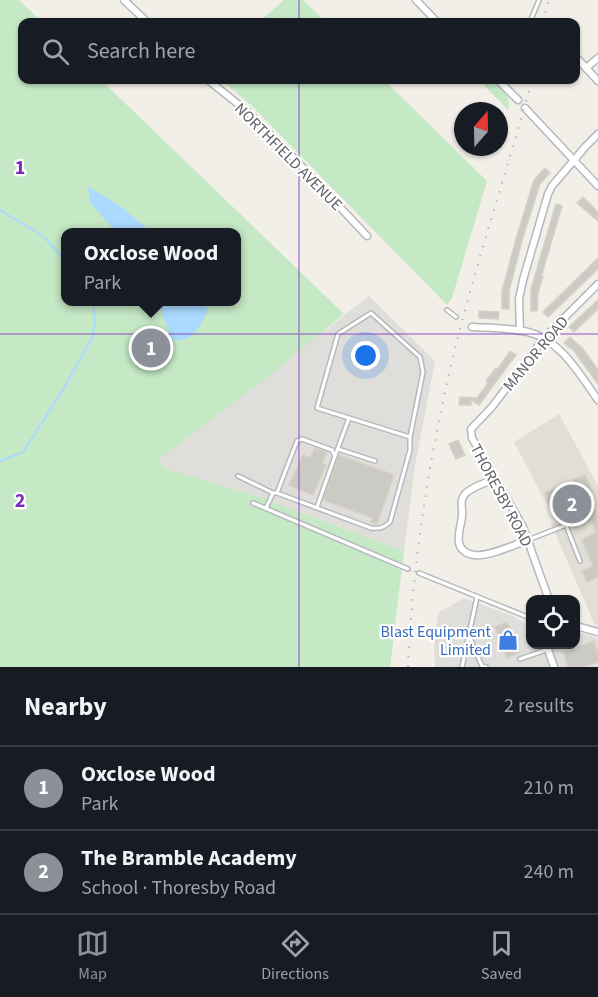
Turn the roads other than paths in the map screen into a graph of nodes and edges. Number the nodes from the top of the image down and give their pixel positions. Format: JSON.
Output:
{"nodes":[{"id":1,"x":124,"y":0,"type":"edge"},
{"id":2,"x":416,"y":0,"type":"edge"},
{"id":3,"x":539,"y":0,"type":"edge"},
{"id":4,"x":143,"y":18,"type":"edge"},
{"id":5,"x":433,"y":18,"type":"edge"},
{"id":6,"x":532,"y":18,"type":"edge"},
{"id":7,"x":598,"y":58,"type":"edge"},
{"id":8,"x":580,"y":61,"type":"edge"},
{"id":9,"x":586,"y":68,"type":"junction"},
{"id":10,"x":598,"y":81,"type":"edge"},
{"id":11,"x":213,"y":84,"type":"edge"},
{"id":12,"x":504,"y":84,"type":"edge"},
{"id":13,"x":518,"y":100,"type":"dead end"},
{"id":14,"x":525,"y":108,"type":"dead end"},
{"id":15,"x":598,"y":134,"type":"edge"},
{"id":16,"x":574,"y":160,"type":"junction"},
{"id":17,"x":598,"y":186,"type":"edge"},
{"id":18,"x":367,"y":236,"type":"dead end"},
{"id":19,"x":598,"y":284,"type":"edge"},
{"id":20,"x":447,"y":310,"type":"dead end"},
{"id":21,"x":456,"y":317,"type":"dead end"},
{"id":22,"x":465,"y":322,"type":"dead end"},
{"id":23,"x":472,"y":327,"type":"joint"},
{"id":24,"x":520,"y":331,"type":"junction"},
{"id":25,"x":544,"y":338,"type":"junction"},
{"id":26,"x":598,"y":400,"type":"edge"},
{"id":27,"x":349,"y":418,"type":"junction"},
{"id":28,"x":474,"y":424,"type":"joint"},
{"id":29,"x":410,"y":437,"type":"junction"},
{"id":30,"x":338,"y":449,"type":"junction"},
{"id":31,"x":335,"y":456,"type":"junction"},
{"id":32,"x":375,"y":461,"type":"dead end"},
{"id":33,"x":238,"y":476,"type":"dead end"},
{"id":34,"x":494,"y":479,"type":"junction"},
{"id":35,"x":275,"y":493,"type":"junction"},
{"id":36,"x":253,"y":503,"type":"dead end"},
{"id":37,"x":317,"y":507,"type":"junction"},
{"id":38,"x":266,"y":508,"type":"junction"},
{"id":39,"x":528,"y":540,"type":"junction"},
{"id":40,"x":580,"y":561,"type":"dead end"},
{"id":41,"x":408,"y":569,"type":"dead end"},
{"id":42,"x":419,"y":573,"type":"dead end"},
{"id":43,"x":547,"y":595,"type":"edge"},
{"id":44,"x":477,"y":597,"type":"junction"},
{"id":45,"x":526,"y":616,"type":"edge"},
{"id":46,"x":580,"y":627,"type":"edge"},
{"id":47,"x":598,"y":632,"type":"edge"},
{"id":48,"x":468,"y":634,"type":"junction"},
{"id":49,"x":542,"y":649,"type":"edge"},
{"id":50,"x":548,"y":649,"type":"edge"},
{"id":51,"x":520,"y":659,"type":"dead end"},
{"id":52,"x":462,"y":667,"type":"edge"},
{"id":53,"x":482,"y":667,"type":"edge"},
{"id":54,"x":554,"y":667,"type":"edge"}],
"edges":[{"from":1,"to":4,"type":"street"},
{"from":2,"to":5,"type":"street"},
{"from":3,"to":6,"type":"lane"},
{"from":7,"to":9,"type":"street"},
{"from":8,"to":9,"type":"street"},
{"from":9,"to":10,"type":"street"},
{"from":11,"to":18,"type":"street","name":"NORTHFIELD AVENUE"},
{"from":12,"to":13,"type":"street"},
{"from":14,"to":16,"type":"street"},
{"from":15,"to":16,"type":"street"},
{"from":16,"to":17,"type":"street"},
{"from":16,"to":24,"type":"street"},
{"from":19,"to":25,"type":"street","name":"MANOR ROAD"},
{"from":20,"to":21,"type":"lane"},
{"from":22,"to":23,"type":"lane"},
{"from":23,"to":24,"type":"street"},
{"from":24,"to":25,"type":"street"},
{"from":25,"to":26,"type":"street"},
{"from":25,"to":28,"type":"street","name":"MANOR ROAD"},
{"from":27,"to":29,"type":"lane"},
{"from":27,"to":29,"type":"lane"},
{"from":27,"to":30,"type":"lane"},
{"from":28,"to":34,"type":"street","name":"THORESBY ROAD"},
{"from":29,"to":37,"type":"lane"},
{"from":30,"to":31,"type":"lane"},
{"from":30,"to":32,"type":"lane"},
{"from":31,"to":35,"type":"lane"},
{"from":31,"to":37,"type":"lane"},
{"from":33,"to":35,"type":"lane"},
{"from":34,"to":39,"type":"street","name":"THORESBY ROAD"},
{"from":34,"to":39,"type":"street"},
{"from":35,"to":37,"type":"lane"},
{"from":35,"to":38,"type":"lane"},
{"from":36,"to":38,"type":"lane"},
{"from":38,"to":41,"type":"lane"},
{"from":39,"to":40,"type":"lane"},
{"from":39,"to":43,"type":"street","name":"THORESBY ROAD"},
{"from":42,"to":44,"type":"lane"},
{"from":44,"to":45,"type":"lane"},
{"from":44,"to":48,"type":"lane"},
{"from":46,"to":47,"type":"street"},
{"from":48,"to":52,"type":"lane"},
{"from":48,"to":53,"type":"lane"},
{"from":49,"to":51,"type":"lane"},
{"from":50,"to":54,"type":"street"}]}
